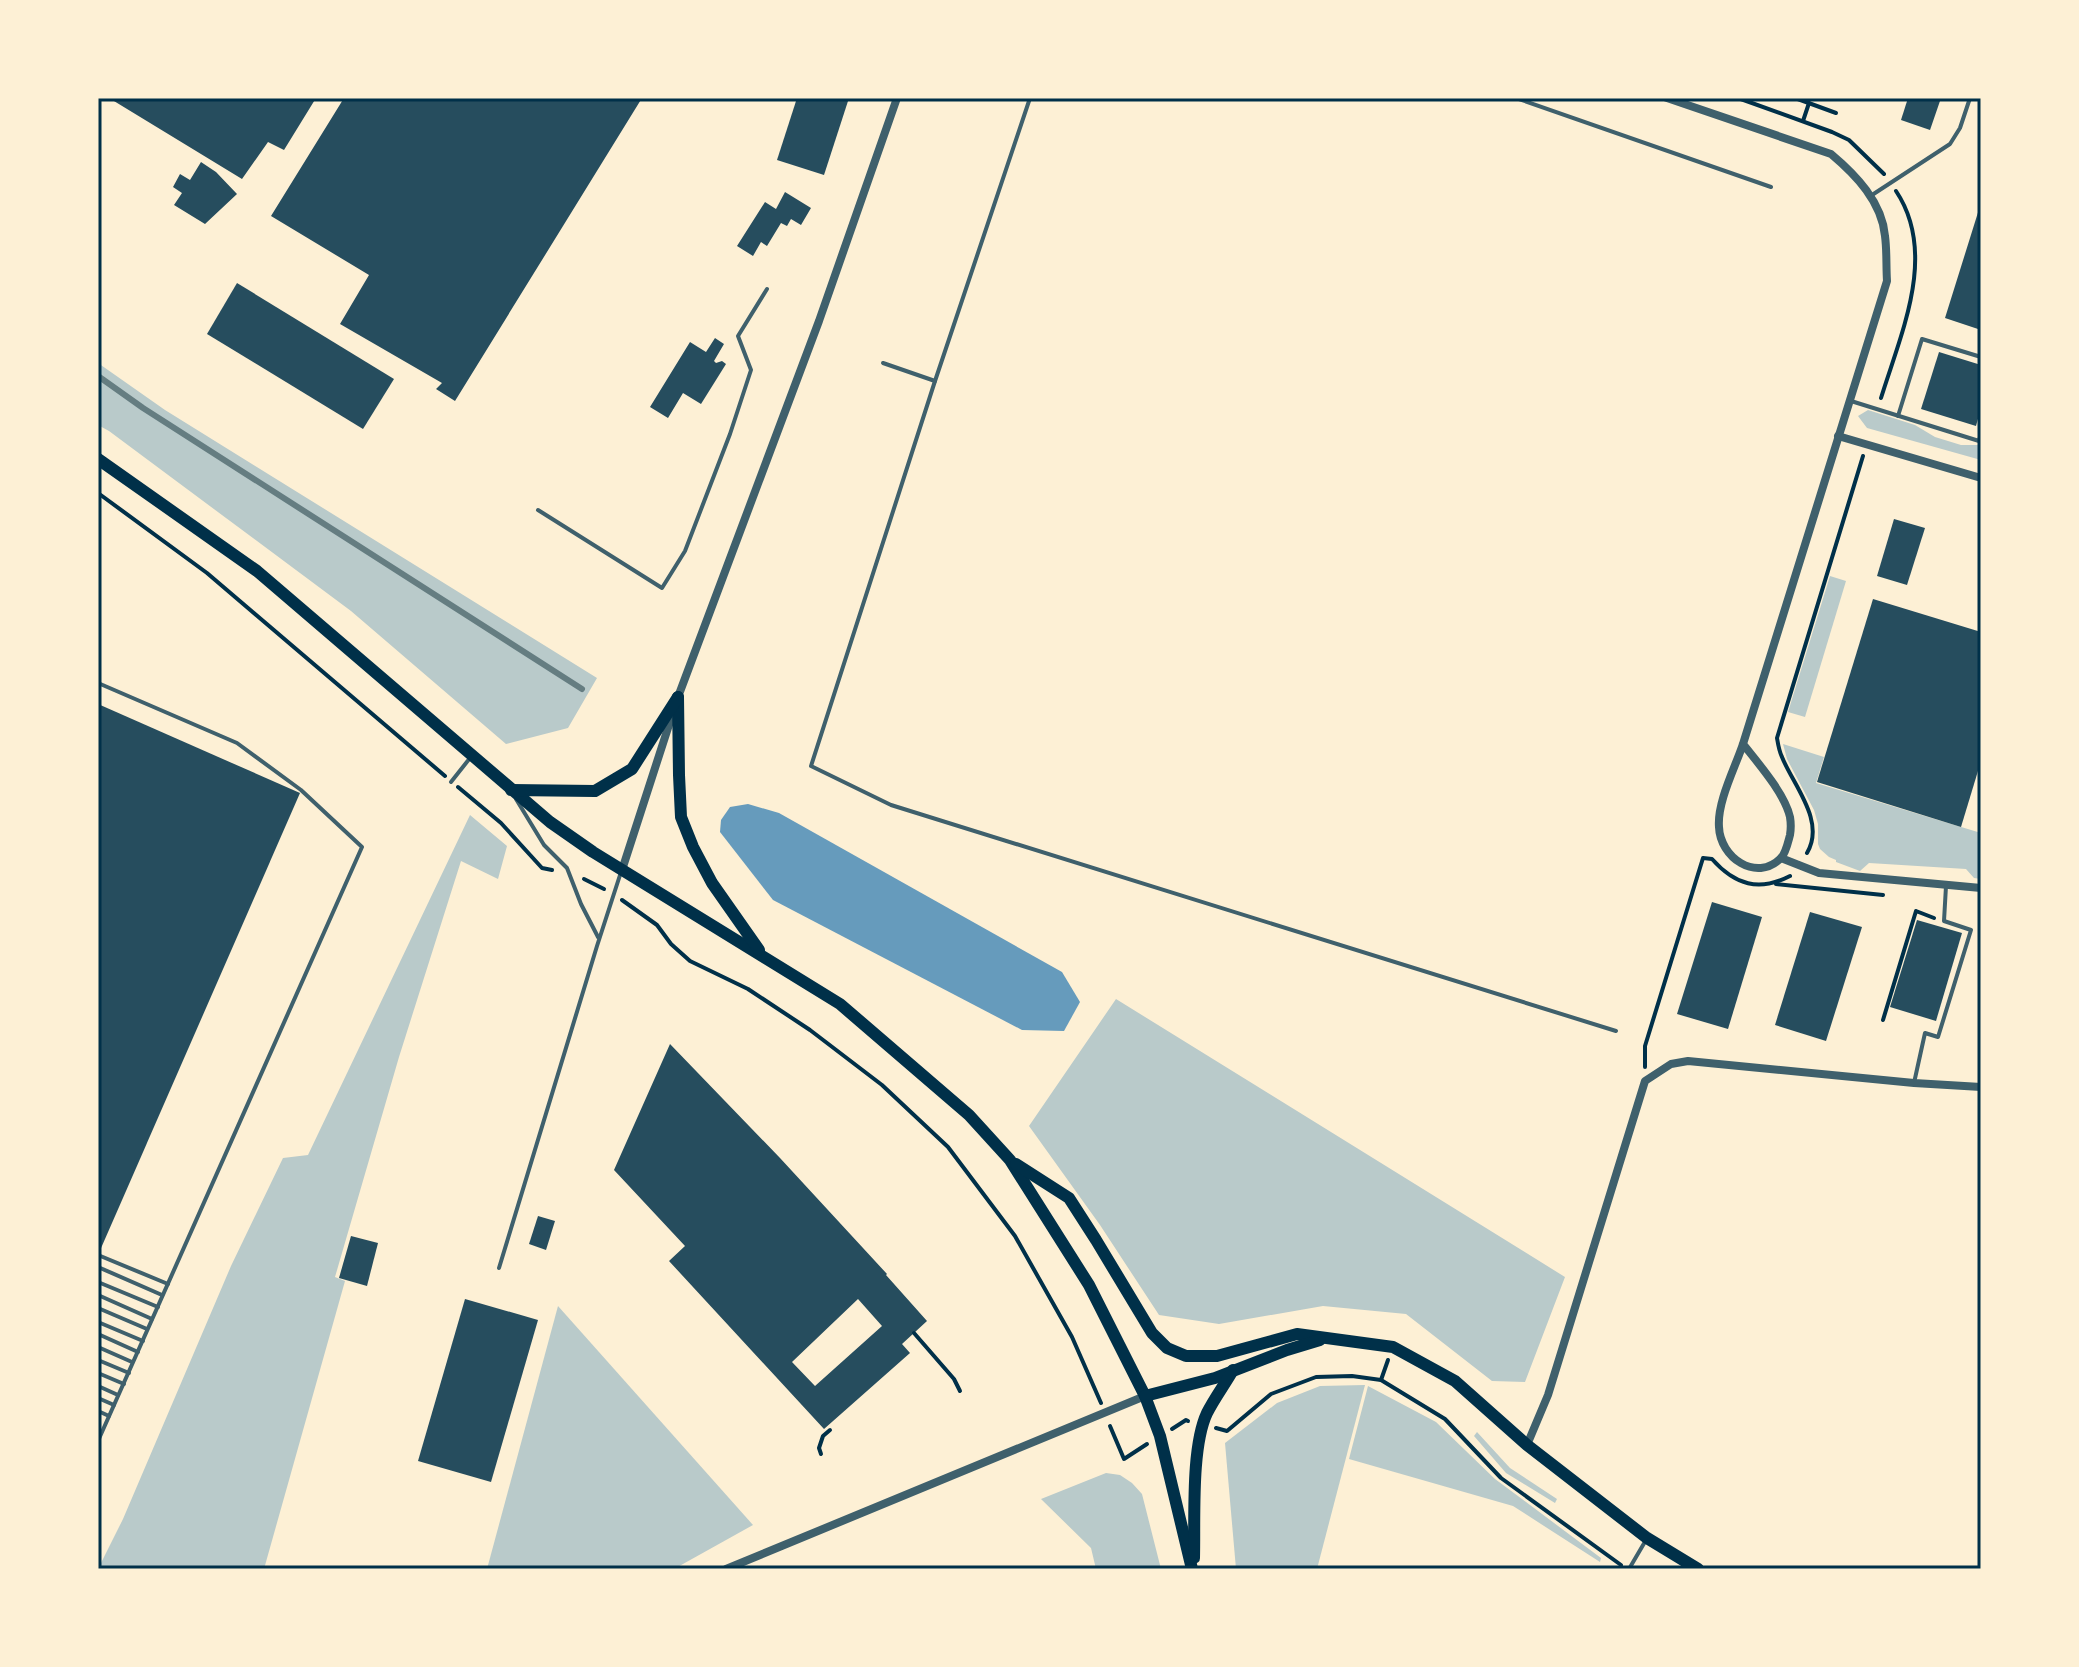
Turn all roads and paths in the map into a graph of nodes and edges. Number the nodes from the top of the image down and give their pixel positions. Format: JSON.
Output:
{"nodes":[{"id":1,"x":897,"y":98,"type":"edge"},
{"id":2,"x":1030,"y":98,"type":"edge"},
{"id":3,"x":1516,"y":98,"type":"edge"},
{"id":4,"x":1667,"y":98,"type":"edge"},
{"id":5,"x":1738,"y":98,"type":"edge"},
{"id":6,"x":1795,"y":98,"type":"edge"},
{"id":7,"x":1970,"y":98,"type":"edge"},
{"id":8,"x":1809,"y":103,"type":"junction"},
{"id":9,"x":1836,"y":113,"type":"dead end"},
{"id":10,"x":1803,"y":121,"type":"junction"},
{"id":11,"x":1890,"y":183,"type":"junction"},
{"id":12,"x":1771,"y":187,"type":"dead end"},
{"id":13,"x":1872,"y":195,"type":"junction"},
{"id":14,"x":767,"y":289,"type":"dead end"},
{"id":15,"x":1981,"y":357,"type":"edge"},
{"id":16,"x":883,"y":363,"type":"dead end"},
{"id":17,"x":935,"y":381,"type":"junction"},
{"id":18,"x":1849,"y":401,"type":"junction"},
{"id":19,"x":1877,"y":409,"type":"junction"},
{"id":20,"x":1898,"y":416,"type":"junction"},
{"id":21,"x":1981,"y":433,"type":"edge"},
{"id":22,"x":1838,"y":436,"type":"junction"},
{"id":23,"x":1866,"y":445,"type":"junction"},
{"id":24,"x":98,"y":459,"type":"edge"},
{"id":25,"x":1981,"y":478,"type":"edge"},
{"id":26,"x":98,"y":493,"type":"edge"},
{"id":27,"x":538,"y":510,"type":"dead end"},
{"id":28,"x":98,"y":683,"type":"edge"},
{"id":29,"x":678,"y":697,"type":"junction"},
{"id":30,"x":1743,"y":744,"type":"junction"},
{"id":31,"x":471,"y":756,"type":"junction"},
{"id":32,"x":451,"y":782,"type":"junction"},
{"id":33,"x":511,"y":790,"type":"junction"},
{"id":34,"x":1781,"y":858,"type":"junction"},
{"id":35,"x":1800,"y":865,"type":"junction"},
{"id":36,"x":622,"y":870,"type":"junction"},
{"id":37,"x":570,"y":875,"type":"junction"},
{"id":38,"x":1946,"y":886,"type":"junction"},
{"id":39,"x":1981,"y":888,"type":"edge"},
{"id":40,"x":614,"y":895,"type":"junction"},
{"id":41,"x":1944,"y":921,"type":"junction"},
{"id":42,"x":599,"y":939,"type":"junction"},
{"id":43,"x":764,"y":956,"type":"junction"},
{"id":44,"x":1883,"y":1020,"type":"dead end"},
{"id":45,"x":1616,"y":1031,"type":"dead end"},
{"id":46,"x":1645,"y":1081,"type":"junction"},
{"id":47,"x":1914,"y":1083,"type":"junction"},
{"id":48,"x":1981,"y":1087,"type":"edge"},
{"id":49,"x":1010,"y":1160,"type":"junction"},
{"id":50,"x":98,"y":1255,"type":"edge"},
{"id":51,"x":98,"y":1267,"type":"edge"},
{"id":52,"x":499,"y":1268,"type":"dead end"},
{"id":53,"x":98,"y":1282,"type":"edge"},
{"id":54,"x":168,"y":1284,"type":"junction"},
{"id":55,"x":98,"y":1295,"type":"edge"},
{"id":56,"x":163,"y":1295,"type":"junction"},
{"id":57,"x":158,"y":1307,"type":"junction"},
{"id":58,"x":98,"y":1308,"type":"edge"},
{"id":59,"x":152,"y":1319,"type":"junction"},
{"id":60,"x":98,"y":1322,"type":"edge"},
{"id":61,"x":148,"y":1330,"type":"junction"},
{"id":62,"x":914,"y":1333,"type":"dead end"},
{"id":63,"x":98,"y":1334,"type":"edge"},
{"id":64,"x":1325,"y":1338,"type":"junction"},
{"id":65,"x":143,"y":1341,"type":"junction"},
{"id":66,"x":98,"y":1347,"type":"edge"},
{"id":67,"x":138,"y":1352,"type":"junction"},
{"id":68,"x":98,"y":1360,"type":"edge"},
{"id":69,"x":133,"y":1362,"type":"junction"},
{"id":70,"x":1233,"y":1370,"type":"junction"},
{"id":71,"x":98,"y":1373,"type":"edge"},
{"id":72,"x":129,"y":1373,"type":"junction"},
{"id":73,"x":124,"y":1384,"type":"junction"},
{"id":74,"x":98,"y":1386,"type":"edge"},
{"id":75,"x":960,"y":1391,"type":"dead end"},
{"id":76,"x":119,"y":1395,"type":"junction"},
{"id":77,"x":1145,"y":1396,"type":"junction"},
{"id":78,"x":98,"y":1398,"type":"edge"},
{"id":79,"x":114,"y":1405,"type":"junction"},
{"id":80,"x":98,"y":1411,"type":"edge"},
{"id":81,"x":1105,"y":1412,"type":"junction"},
{"id":82,"x":109,"y":1416,"type":"junction"},
{"id":83,"x":98,"y":1424,"type":"edge"},
{"id":84,"x":1203,"y":1425,"type":"junction"},
{"id":85,"x":105,"y":1426,"type":"junction"},
{"id":86,"x":830,"y":1430,"type":"dead end"},
{"id":87,"x":1160,"y":1436,"type":"junction"},
{"id":88,"x":98,"y":1439,"type":"edge"},
{"id":89,"x":1527,"y":1445,"type":"junction"},
{"id":90,"x":821,"y":1454,"type":"dead end"},
{"id":91,"x":1647,"y":1538,"type":"junction"},
{"id":92,"x":726,"y":1569,"type":"edge"},
{"id":93,"x":1193,"y":1569,"type":"edge"},
{"id":94,"x":1628,"y":1569,"type":"edge"},
{"id":95,"x":1698,"y":1569,"type":"edge"}],
"edges":[{"from":1,"to":29,"type":"street"},
{"from":2,"to":17,"type":"lane"},
{"from":3,"to":12,"type":"lane"},
{"from":4,"to":13,"type":"street"},
{"from":5,"to":10,"type":"path"},
{"from":6,"to":8,"type":"path"},
{"from":7,"to":11,"type":"lane"},
{"from":8,"to":9,"type":"path"},
{"from":8,"to":10,"type":"path"},
{"from":10,"to":11,"type":"path"},
{"from":11,"to":13,"type":"lane"},
{"from":11,"to":19,"type":"path"},
{"from":13,"to":18,"type":"street"},
{"from":14,"to":27,"type":"lane"},
{"from":15,"to":20,"type":"lane"},
{"from":16,"to":17,"type":"lane"},
{"from":17,"to":45,"type":"lane"},
{"from":18,"to":19,"type":"lane"},
{"from":18,"to":22,"type":"street"},
{"from":19,"to":20,"type":"lane"},
{"from":20,"to":21,"type":"lane"},
{"from":22,"to":23,"type":"street"},
{"from":22,"to":30,"type":"street"},
{"from":23,"to":25,"type":"street"},
{"from":23,"to":35,"type":"path"},
{"from":24,"to":31,"type":"main road"},
{"from":26,"to":32,"type":"path"},
{"from":28,"to":54,"type":"lane"},
{"from":29,"to":33,"type":"main road"},
{"from":29,"to":36,"type":"street"},
{"from":29,"to":43,"type":"main road"},
{"from":30,"to":34,"type":"street"},
{"from":30,"to":34,"type":"street"},
{"from":31,"to":32,"type":"lane"},
{"from":31,"to":33,"type":"main road"},
{"from":32,"to":37,"type":"path"},
{"from":33,"to":36,"type":"main road"},
{"from":33,"to":37,"type":"lane"},
{"from":34,"to":35,"type":"street"},
{"from":35,"to":38,"type":"street"},
{"from":35,"to":46,"type":"path"},
{"from":36,"to":40,"type":"lane"},
{"from":36,"to":43,"type":"main road"},
{"from":37,"to":40,"type":"path"},
{"from":37,"to":42,"type":"lane"},
{"from":38,"to":39,"type":"street"},
{"from":38,"to":41,"type":"lane"},
{"from":40,"to":42,"type":"lane"},
{"from":40,"to":81,"type":"path"},
{"from":41,"to":44,"type":"path"},
{"from":41,"to":47,"type":"lane"},
{"from":42,"to":52,"type":"lane"},
{"from":43,"to":49,"type":"main road"},
{"from":46,"to":47,"type":"street"},
{"from":46,"to":89,"type":"street"},
{"from":47,"to":48,"type":"street"},
{"from":49,"to":64,"type":"main road"},
{"from":49,"to":77,"type":"main road"},
{"from":50,"to":54,"type":"lane"},
{"from":51,"to":56,"type":"lane"},
{"from":53,"to":57,"type":"lane"},
{"from":54,"to":56,"type":"lane"},
{"from":55,"to":59,"type":"lane"},
{"from":56,"to":57,"type":"lane"},
{"from":57,"to":59,"type":"lane"},
{"from":58,"to":61,"type":"lane"},
{"from":59,"to":61,"type":"lane"},
{"from":60,"to":65,"type":"lane"},
{"from":61,"to":65,"type":"lane"},
{"from":62,"to":75,"type":"path"},
{"from":63,"to":67,"type":"lane"},
{"from":64,"to":70,"type":"main road"},
{"from":64,"to":89,"type":"main road"},
{"from":65,"to":67,"type":"lane"},
{"from":66,"to":69,"type":"lane"},
{"from":67,"to":69,"type":"lane"},
{"from":68,"to":72,"type":"lane"},
{"from":69,"to":72,"type":"lane"},
{"from":70,"to":77,"type":"main road"},
{"from":70,"to":84,"type":"main road"},
{"from":71,"to":73,"type":"lane"},
{"from":72,"to":73,"type":"lane"},
{"from":73,"to":76,"type":"lane"},
{"from":74,"to":76,"type":"lane"},
{"from":76,"to":79,"type":"lane"},
{"from":77,"to":81,"type":"street"},
{"from":77,"to":87,"type":"main road"},
{"from":78,"to":79,"type":"lane"},
{"from":79,"to":82,"type":"lane"},
{"from":80,"to":82,"type":"lane"},
{"from":81,"to":87,"type":"path"},
{"from":81,"to":92,"type":"street"},
{"from":82,"to":85,"type":"lane"},
{"from":83,"to":85,"type":"lane"},
{"from":84,"to":87,"type":"path"},
{"from":84,"to":93,"type":"main road"},
{"from":84,"to":94,"type":"path"},
{"from":85,"to":88,"type":"lane"},
{"from":86,"to":90,"type":"path"},
{"from":87,"to":93,"type":"main road"},
{"from":89,"to":91,"type":"main road"},
{"from":91,"to":94,"type":"lane"},
{"from":91,"to":95,"type":"main road"}]}
